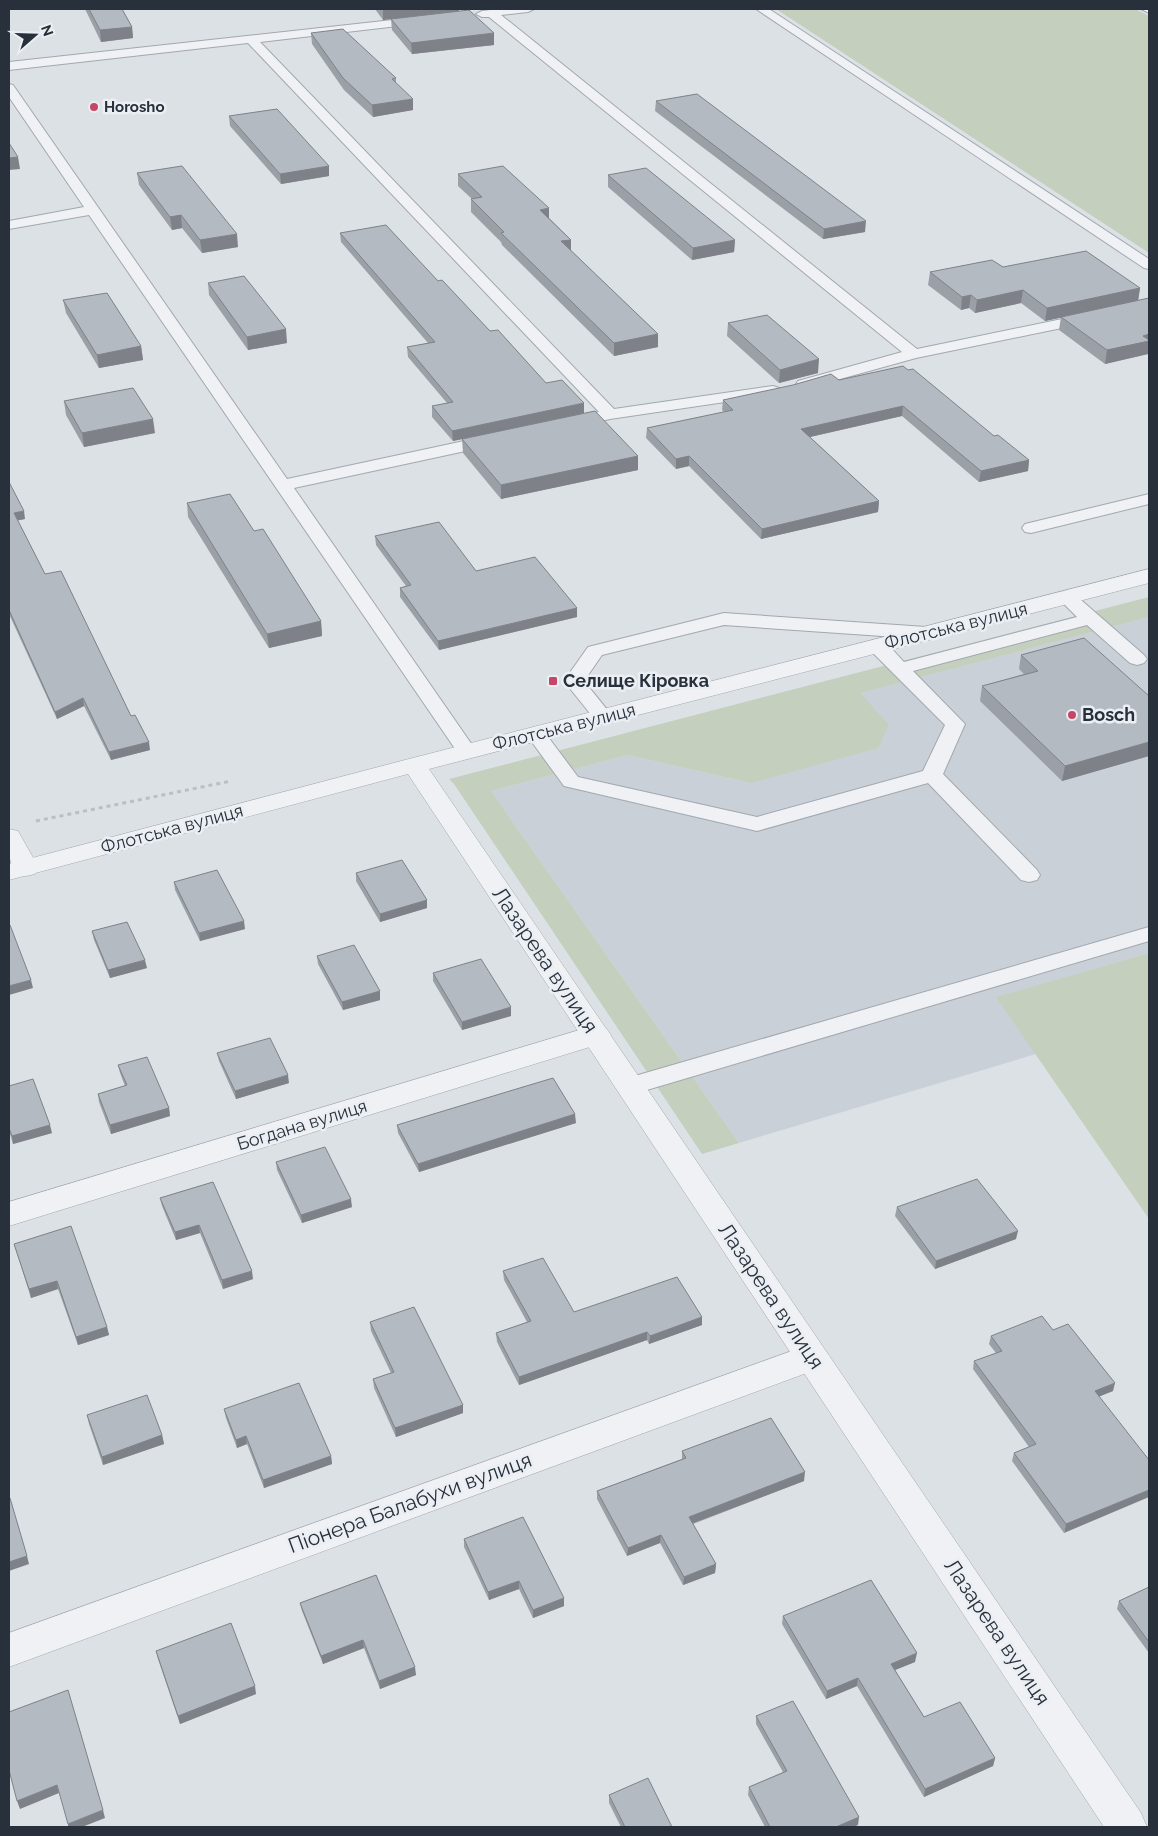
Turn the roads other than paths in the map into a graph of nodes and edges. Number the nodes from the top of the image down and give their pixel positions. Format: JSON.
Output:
{"nodes":[{"id":1,"x":528,"y":9,"type":"edge"},
{"id":2,"x":762,"y":9,"type":"edge"},
{"id":3,"x":491,"y":13,"type":"junction"},
{"id":4,"x":472,"y":15,"type":"edge"},
{"id":5,"x":433,"y":19,"type":"edge"},
{"id":6,"x":250,"y":39,"type":"junction"},
{"id":7,"x":9,"y":66,"type":"edge"},
{"id":8,"x":9,"y":88,"type":"edge"},
{"id":9,"x":93,"y":210,"type":"junction"},
{"id":10,"x":9,"y":225,"type":"edge"},
{"id":11,"x":1149,"y":266,"type":"edge"},
{"id":12,"x":1149,"y":306,"type":"edge"},
{"id":13,"x":914,"y":354,"type":"junction"},
{"id":14,"x":610,"y":414,"type":"junction"},
{"id":15,"x":552,"y":427,"type":"edge"},
{"id":16,"x":504,"y":437,"type":"edge"},
{"id":17,"x":283,"y":485,"type":"junction"},
{"id":18,"x":1149,"y":499,"type":"edge"},
{"id":19,"x":1031,"y":528,"type":"dead end"},
{"id":20,"x":1149,"y":576,"type":"edge"},
{"id":21,"x":1066,"y":597,"type":"junction"},
{"id":22,"x":1090,"y":618,"type":"junction"},
{"id":23,"x":926,"y":633,"type":"junction"},
{"id":24,"x":877,"y":646,"type":"junction"},
{"id":25,"x":1136,"y":659,"type":"dead end"},
{"id":26,"x":900,"y":668,"type":"junction"},
{"id":27,"x":603,"y":716,"type":"junction"},
{"id":28,"x":536,"y":734,"type":"junction"},
{"id":29,"x":467,"y":752,"type":"junction"},
{"id":30,"x":414,"y":765,"type":"junction"},
{"id":31,"x":932,"y":775,"type":"junction"},
{"id":32,"x":18,"y":830,"type":"edge"},
{"id":33,"x":17,"y":870,"type":"edge"},
{"id":34,"x":1029,"y":875,"type":"dead end"},
{"id":35,"x":1149,"y":934,"type":"edge"},
{"id":36,"x":596,"y":1035,"type":"junction"},
{"id":37,"x":630,"y":1086,"type":"junction"},
{"id":38,"x":9,"y":1214,"type":"edge"},
{"id":39,"x":812,"y":1356,"type":"junction"},
{"id":40,"x":9,"y":1650,"type":"edge"},
{"id":41,"x":1123,"y":1826,"type":"edge"}],
"edges":[{"from":1,"to":3,"type":"lane"},
{"from":2,"to":11,"type":"lane"},
{"from":3,"to":4,"type":"lane"},
{"from":3,"to":13,"type":"lane"},
{"from":5,"to":6,"type":"lane"},
{"from":6,"to":7,"type":"lane"},
{"from":6,"to":14,"type":"lane"},
{"from":8,"to":9,"type":"lane"},
{"from":9,"to":10,"type":"lane"},
{"from":9,"to":17,"type":"lane"},
{"from":12,"to":13,"type":"lane"},
{"from":13,"to":14,"type":"lane"},
{"from":14,"to":15,"type":"lane"},
{"from":16,"to":17,"type":"lane"},
{"from":17,"to":29,"type":"lane"},
{"from":18,"to":19,"type":"lane"},
{"from":20,"to":21,"type":"street","name":"Флотська вулиця"},
{"from":21,"to":22,"type":"lane"},
{"from":21,"to":23,"type":"street","name":"Флотська вулиця"},
{"from":22,"to":25,"type":"lane"},
{"from":22,"to":26,"type":"lane"},
{"from":23,"to":24,"type":"street","name":"Флотська вулиця"},
{"from":23,"to":27,"type":"lane"},
{"from":24,"to":26,"type":"lane"},
{"from":24,"to":27,"type":"street","name":"Флотська вулиця"},
{"from":26,"to":31,"type":"lane"},
{"from":27,"to":28,"type":"street","name":"Флотська вулиця"},
{"from":28,"to":29,"type":"street","name":"Флотська вулиця"},
{"from":28,"to":31,"type":"lane"},
{"from":29,"to":30,"type":"street","name":"Флотська вулиця"},
{"from":30,"to":33,"type":"street","name":"Флотська вулиця"},
{"from":30,"to":36,"type":"street","name":"Лазарева вулиця"},
{"from":31,"to":34,"type":"lane"},
{"from":32,"to":33,"type":"street"},
{"from":35,"to":37,"type":"lane"},
{"from":36,"to":37,"type":"street","name":"Лазарева вулиця"},
{"from":36,"to":38,"type":"street","name":"Богдана вулиця"},
{"from":37,"to":39,"type":"street","name":"Лазарева вулиця"},
{"from":39,"to":40,"type":"street","name":"Піонера Балабухи вулиця"},
{"from":39,"to":41,"type":"street","name":"Лазарева вулиця"}]}
